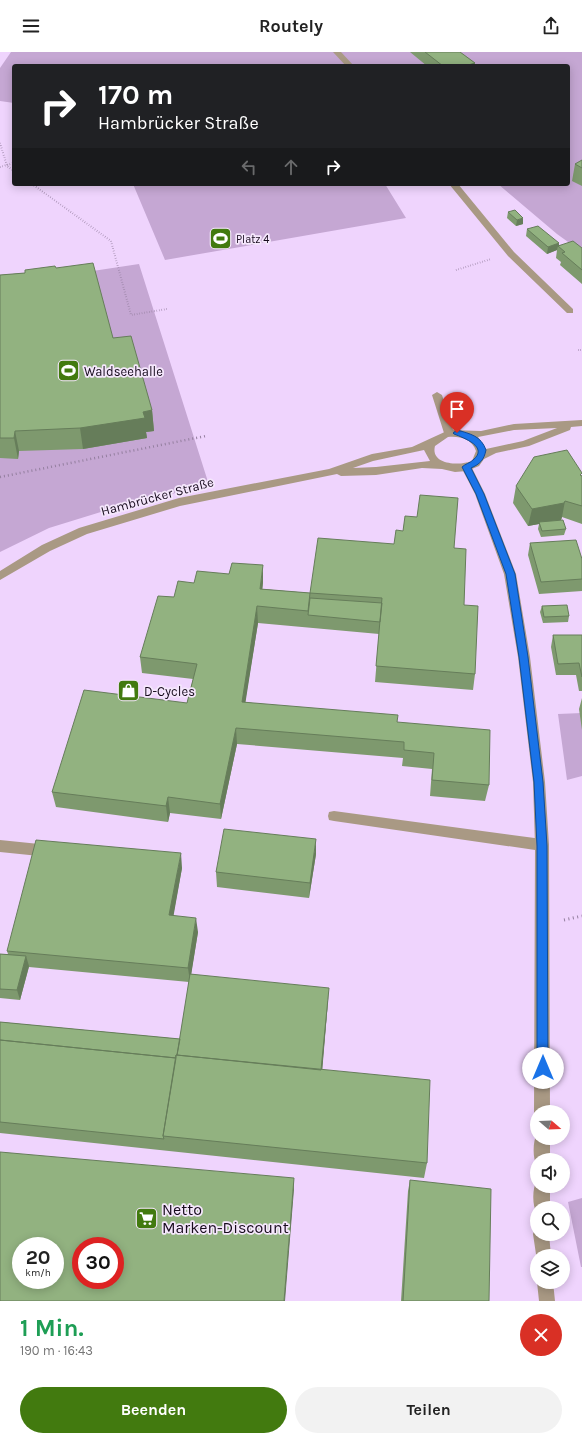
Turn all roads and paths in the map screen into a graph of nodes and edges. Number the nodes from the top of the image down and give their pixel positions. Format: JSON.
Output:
{"nodes":[{"id":1,"x":337,"y":52,"type":"edge"},
{"id":2,"x":348,"y":64,"type":"edge"},
{"id":3,"x":0,"y":143,"type":"edge"},
{"id":4,"x":12,"y":164,"type":"edge"},
{"id":5,"x":7,"y":166,"type":"junction"},
{"id":6,"x":0,"y":167,"type":"edge"},
{"id":7,"x":12,"y":170,"type":"edge"},
{"id":8,"x":35,"y":186,"type":"edge"},
{"id":9,"x":455,"y":186,"type":"edge"},
{"id":10,"x":511,"y":254,"type":"junction"},
{"id":11,"x":456,"y":270,"type":"dead end"},
{"id":12,"x":167,"y":309,"type":"dead end"},
{"id":13,"x":570,"y":311,"type":"dead end"},
{"id":14,"x":578,"y":350,"type":"dead end"},
{"id":15,"x":582,"y":350,"type":"edge"},
{"id":16,"x":437,"y":395,"type":"dead end"},
{"id":17,"x":579,"y":423,"type":"edge"},
{"id":18,"x":449,"y":433,"type":"junction"},
{"id":19,"x":465,"y":434,"type":"junction"},
{"id":20,"x":206,"y":436,"type":"dead end"},
{"id":21,"x":431,"y":443,"type":"junction"},
{"id":22,"x":480,"y":457,"type":"junction"},
{"id":23,"x":443,"y":465,"type":"junction"},
{"id":24,"x":466,"y":467,"type":"junction"},
{"id":25,"x":330,"y":472,"type":"junction"},
{"id":26,"x":0,"y":477,"type":"edge"},
{"id":27,"x":0,"y":576,"type":"edge"},
{"id":28,"x":334,"y":816,"type":"dead end"},
{"id":29,"x":0,"y":846,"type":"edge"},
{"id":30,"x":542,"y":846,"type":"junction"},
{"id":31,"x":64,"y":852,"type":"edge"},
{"id":32,"x":542,"y":1105,"type":"edge"},
{"id":33,"x":546,"y":1289,"type":"edge"},
{"id":34,"x":547,"y":1301,"type":"edge"}],
"edges":[{"from":1,"to":2,"type":"street"},
{"from":3,"to":5,"type":"path"},
{"from":4,"to":5,"type":"path"},
{"from":5,"to":6,"type":"path"},
{"from":5,"to":7,"type":"path"},
{"from":8,"to":12,"type":"path"},
{"from":9,"to":10,"type":"street"},
{"from":10,"to":11,"type":"path"},
{"from":10,"to":13,"type":"street"},
{"from":14,"to":15,"type":"path"},
{"from":16,"to":18,"type":"street"},
{"from":17,"to":19,"type":"street"},
{"from":17,"to":22,"type":"street"},
{"from":18,"to":19,"type":"street"},
{"from":18,"to":21,"type":"street","name":"Hambrücker Straße"},
{"from":19,"to":22,"type":"street"},
{"from":20,"to":26,"type":"path"},
{"from":21,"to":23,"type":"street"},
{"from":21,"to":25,"type":"street","name":"Hambrücker Straße"},
{"from":22,"to":24,"type":"street"},
{"from":23,"to":24,"type":"street","name":"Hambrücker Straße"},
{"from":23,"to":25,"type":"street","name":"Hambrücker Straße"},
{"from":24,"to":30,"type":"street"},
{"from":25,"to":27,"type":"street","name":"Hambrücker Straße"},
{"from":28,"to":30,"type":"street"},
{"from":29,"to":31,"type":"street"},
{"from":30,"to":32,"type":"street"},
{"from":33,"to":34,"type":"street"}]}
